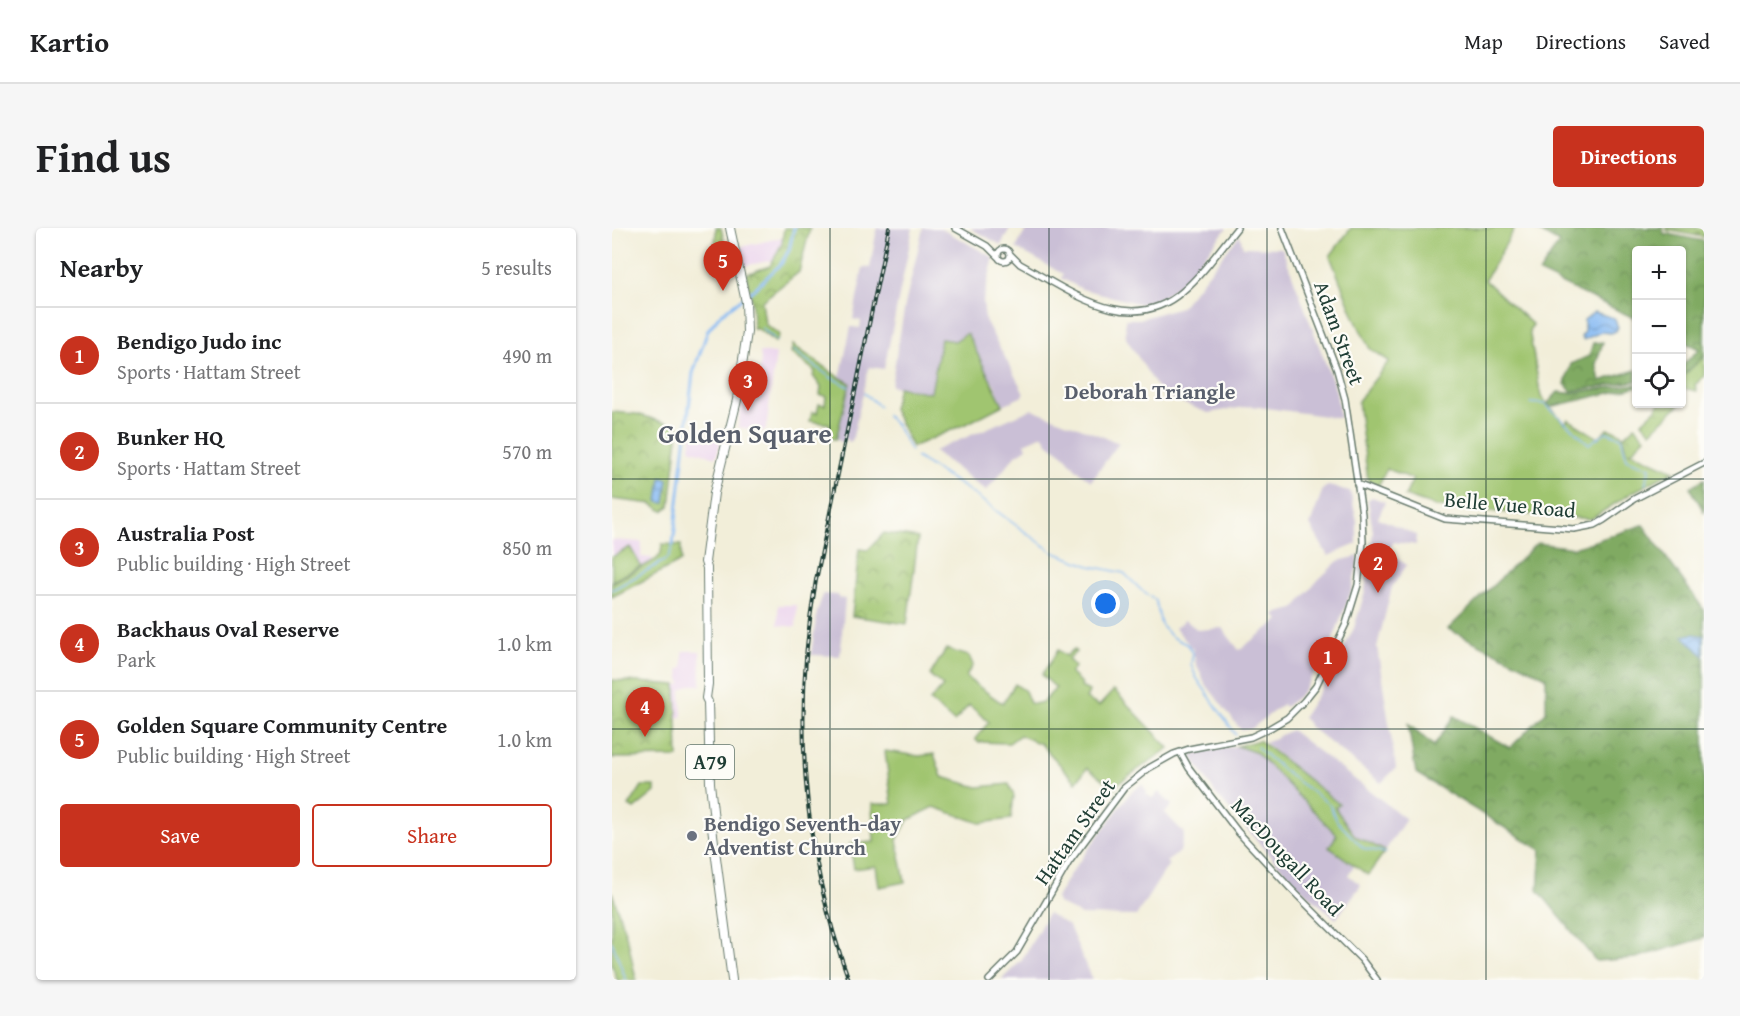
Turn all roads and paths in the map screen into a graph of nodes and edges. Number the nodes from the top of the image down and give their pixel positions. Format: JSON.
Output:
{"nodes":[{"id":1,"x":728,"y":228,"type":"edge"},
{"id":2,"x":955,"y":228,"type":"edge"},
{"id":3,"x":1237,"y":228,"type":"edge"},
{"id":4,"x":1282,"y":228,"type":"edge"},
{"id":5,"x":987,"y":246,"type":"junction"},
{"id":6,"x":1002,"y":250,"type":"junction"},
{"id":7,"x":1010,"y":254,"type":"junction"},
{"id":8,"x":998,"y":257,"type":"junction"},
{"id":9,"x":1006,"y":261,"type":"junction"},
{"id":10,"x":1020,"y":264,"type":"junction"},
{"id":11,"x":1704,"y":463,"type":"edge"},
{"id":12,"x":1358,"y":486,"type":"junction"},
{"id":13,"x":1180,"y":752,"type":"junction"},
{"id":14,"x":732,"y":980,"type":"edge"},
{"id":15,"x":989,"y":980,"type":"edge"},
{"id":16,"x":1377,"y":980,"type":"edge"}],
"edges":[{"from":1,"to":14,"type":"highway","number":"A79"},
{"from":2,"to":5,"type":"street"},
{"from":3,"to":10,"type":"street"},
{"from":4,"to":12,"type":"street","name":"Adam Street"},
{"from":5,"to":6,"type":"street"},
{"from":5,"to":8,"type":"street"},
{"from":6,"to":7,"type":"street"},
{"from":6,"to":8,"type":"street"},
{"from":7,"to":9,"type":"street"},
{"from":7,"to":10,"type":"street"},
{"from":8,"to":9,"type":"street"},
{"from":9,"to":10,"type":"street"},
{"from":11,"to":12,"type":"street","name":"Belle Vue Road"},
{"from":12,"to":13,"type":"street","name":"Hattam Street"},
{"from":13,"to":15,"type":"street","name":"Hattam Street"},
{"from":13,"to":16,"type":"street","name":"MacDougall Road"}]}
